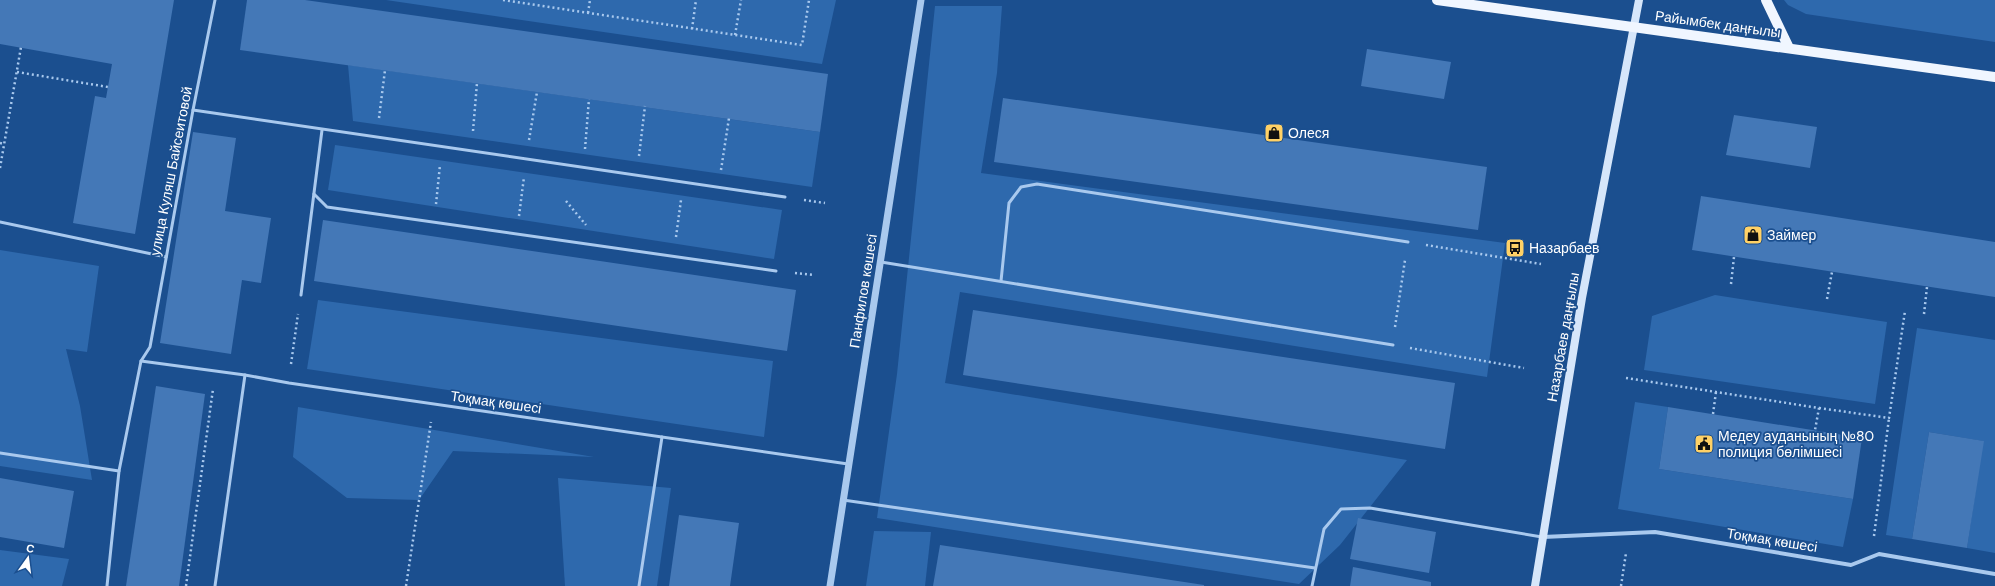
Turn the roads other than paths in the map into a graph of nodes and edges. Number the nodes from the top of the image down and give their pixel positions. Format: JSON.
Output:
{"nodes":[{"id":1,"x":215,"y":0,"type":"edge"},
{"id":2,"x":921,"y":0,"type":"edge"},
{"id":3,"x":1437,"y":0,"type":"edge"},
{"id":4,"x":1639,"y":0,"type":"edge"},
{"id":5,"x":1766,"y":0,"type":"edge"},
{"id":6,"x":1634,"y":26,"type":"junction"},
{"id":7,"x":1788,"y":48,"type":"junction"},
{"id":8,"x":1995,"y":77,"type":"edge"},
{"id":9,"x":193,"y":110,"type":"junction"},
{"id":10,"x":322,"y":130,"type":"junction"},
{"id":11,"x":314,"y":194,"type":"junction"},
{"id":12,"x":785,"y":197,"type":"road end"},
{"id":13,"x":0,"y":222,"type":"edge"},
{"id":14,"x":1408,"y":242,"type":"road end"},
{"id":15,"x":166,"y":257,"type":"junction"},
{"id":16,"x":881,"y":262,"type":"junction"},
{"id":17,"x":776,"y":271,"type":"dead end"},
{"id":18,"x":1001,"y":281,"type":"junction"},
{"id":19,"x":301,"y":295,"type":"road end"},
{"id":20,"x":1393,"y":345,"type":"road end"},
{"id":21,"x":141,"y":361,"type":"junction"},
{"id":22,"x":245,"y":375,"type":"junction"},
{"id":23,"x":662,"y":437,"type":"junction"},
{"id":24,"x":0,"y":453,"type":"edge"},
{"id":25,"x":849,"y":464,"type":"junction"},
{"id":26,"x":119,"y":471,"type":"junction"},
{"id":27,"x":843,"y":500,"type":"junction"},
{"id":28,"x":1543,"y":537,"type":"junction"},
{"id":29,"x":1315,"y":568,"type":"junction"},
{"id":30,"x":1995,"y":574,"type":"edge"},
{"id":31,"x":107,"y":586,"type":"edge"},
{"id":32,"x":215,"y":586,"type":"edge"},
{"id":33,"x":640,"y":586,"type":"edge"},
{"id":34,"x":830,"y":586,"type":"edge"},
{"id":35,"x":1312,"y":586,"type":"edge"},
{"id":36,"x":1535,"y":586,"type":"edge"}],
"edges":[{"from":1,"to":9,"type":"lane","name":"улица Куляш Байсеитовой"},
{"from":2,"to":16,"type":"street","name":"Панфилов көшесі"},
{"from":3,"to":6,"type":"main road","name":"Райымбек даңғылы"},
{"from":4,"to":6,"type":"main road","name":"Назарбаев даңғылы"},
{"from":5,"to":7,"type":"main road"},
{"from":6,"to":7,"type":"main road","name":"Райымбек даңғылы"},
{"from":6,"to":28,"type":"main road","name":"Назарбаев даңғылы"},
{"from":7,"to":8,"type":"main road","name":"Райымбек даңғылы"},
{"from":9,"to":10,"type":"lane"},
{"from":9,"to":15,"type":"lane","name":"улица Куляш Байсеитовой"},
{"from":10,"to":11,"type":"lane"},
{"from":10,"to":12,"type":"lane"},
{"from":11,"to":17,"type":"lane"},
{"from":11,"to":19,"type":"lane"},
{"from":13,"to":15,"type":"lane"},
{"from":14,"to":18,"type":"lane"},
{"from":15,"to":21,"type":"lane","name":"улица Куляш Байсеитовой"},
{"from":16,"to":18,"type":"lane"},
{"from":16,"to":25,"type":"street","name":"Панфилов көшесі"},
{"from":18,"to":20,"type":"lane"},
{"from":21,"to":22,"type":"lane","name":"Тоқмақ көшесі"},
{"from":21,"to":26,"type":"lane"},
{"from":22,"to":23,"type":"lane","name":"Тоқмақ көшесі"},
{"from":22,"to":32,"type":"lane"},
{"from":23,"to":25,"type":"lane","name":"Тоқмақ көшесі"},
{"from":23,"to":33,"type":"lane"},
{"from":24,"to":26,"type":"lane"},
{"from":25,"to":27,"type":"street","name":"Панфилов көшесі"},
{"from":26,"to":31,"type":"lane"},
{"from":27,"to":29,"type":"lane"},
{"from":27,"to":34,"type":"street","name":"Панфилов көшесі"},
{"from":28,"to":29,"type":"lane"},
{"from":28,"to":30,"type":"street","name":"Тоқмақ көшесі"},
{"from":28,"to":36,"type":"main road","name":"Назарбаев даңғылы"},
{"from":29,"to":35,"type":"lane"}]}
